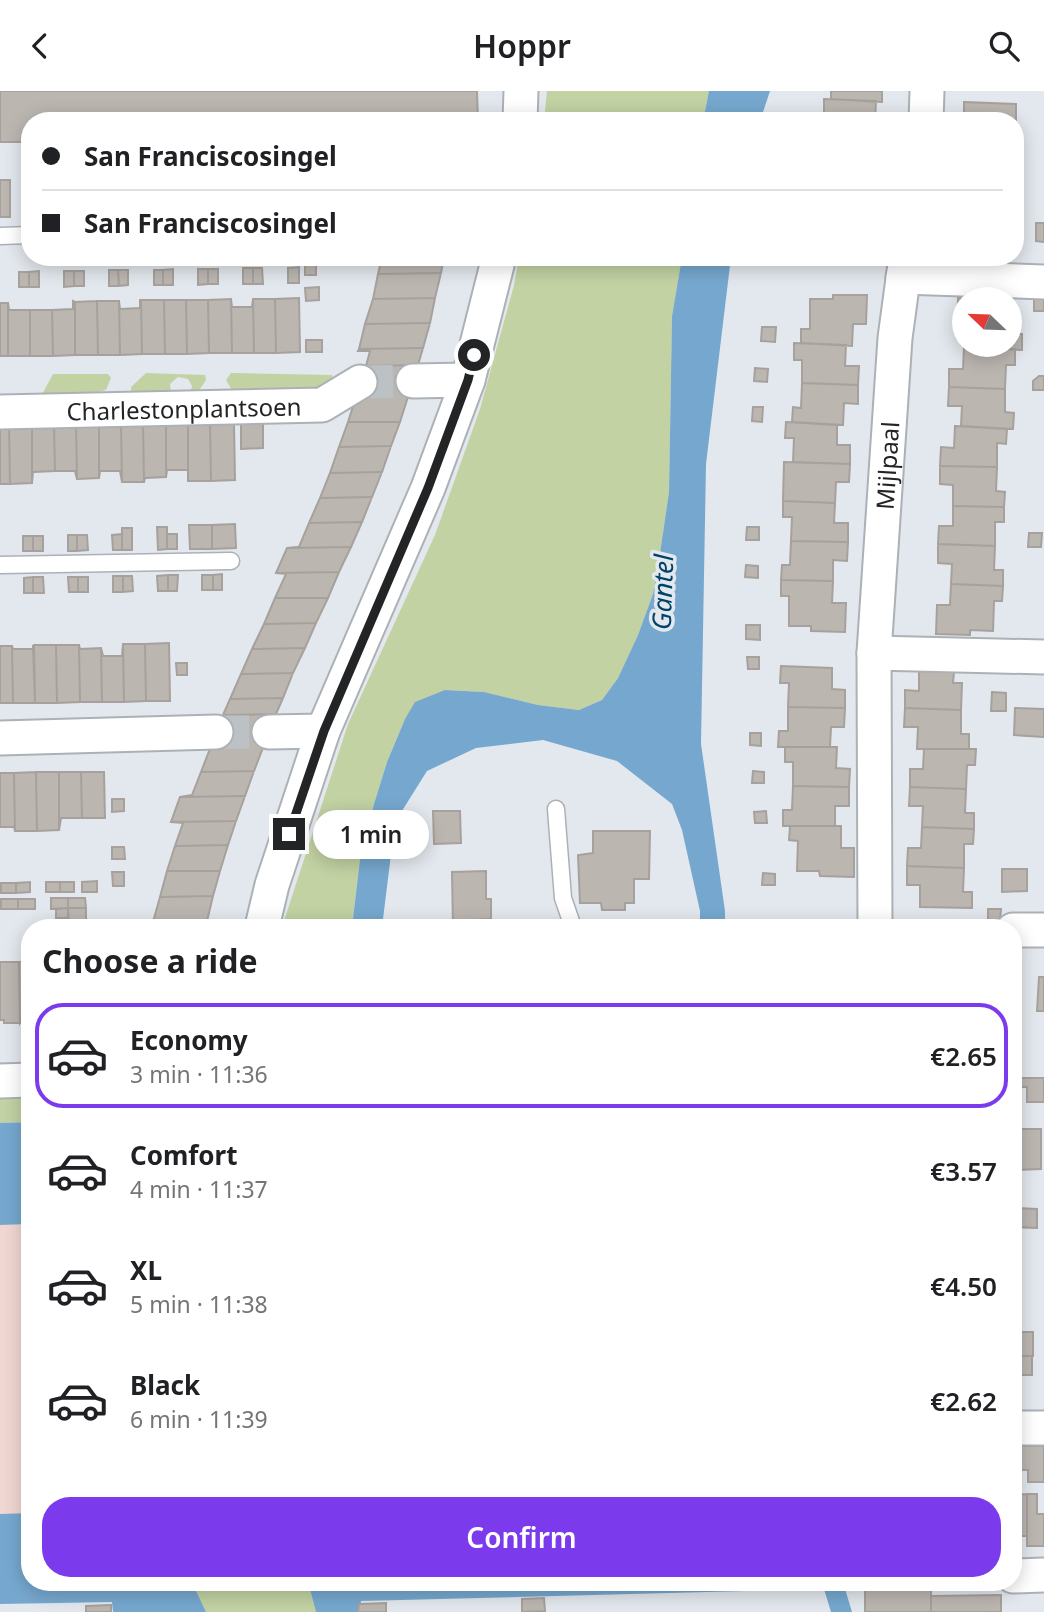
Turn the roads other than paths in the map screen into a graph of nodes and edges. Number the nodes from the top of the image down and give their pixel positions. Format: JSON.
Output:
{"nodes":[{"id":1,"x":521,"y":91,"type":"edge"},
{"id":2,"x":927,"y":91,"type":"edge"},
{"id":3,"x":520,"y":112,"type":"edge"},
{"id":4,"x":926,"y":112,"type":"edge"},
{"id":5,"x":21,"y":235,"type":"edge"},
{"id":6,"x":0,"y":236,"type":"edge"},
{"id":7,"x":497,"y":266,"type":"edge"},
{"id":8,"x":905,"y":267,"type":"edge"},
{"id":9,"x":1044,"y":282,"type":"edge"},
{"id":10,"x":468,"y":380,"type":"junction"},
{"id":11,"x":413,"y":381,"type":"tunnel mouth"},
{"id":12,"x":360,"y":382,"type":"tunnel mouth"},
{"id":13,"x":0,"y":412,"type":"edge"},
{"id":14,"x":231,"y":561,"type":"dead end"},
{"id":15,"x":0,"y":565,"type":"edge"},
{"id":16,"x":873,"y":653,"type":"junction"},
{"id":17,"x":1044,"y":657,"type":"edge"},
{"id":18,"x":324,"y":731,"type":"junction"},
{"id":19,"x":216,"y":732,"type":"tunnel mouth"},
{"id":20,"x":269,"y":732,"type":"tunnel mouth"},
{"id":21,"x":0,"y":738,"type":"edge"},
{"id":22,"x":556,"y":809,"type":"dead end"},
{"id":23,"x":264,"y":919,"type":"edge"},
{"id":24,"x":570,"y":919,"type":"edge"},
{"id":25,"x":875,"y":919,"type":"edge"},
{"id":26,"x":1022,"y":930,"type":"edge"},
{"id":27,"x":1044,"y":930,"type":"edge"},
{"id":28,"x":0,"y":1080,"type":"edge"},
{"id":29,"x":21,"y":1080,"type":"edge"},
{"id":30,"x":1022,"y":1428,"type":"edge"},
{"id":31,"x":1044,"y":1428,"type":"edge"},
{"id":32,"x":1044,"y":1575,"type":"edge"},
{"id":33,"x":1022,"y":1576,"type":"edge"}],
"edges":[{"from":1,"to":3,"type":"street"},
{"from":2,"to":4,"type":"street"},
{"from":5,"to":6,"type":"lane"},
{"from":7,"to":10,"type":"street"},
{"from":8,"to":9,"type":"street","name":"Mijlpaal"},
{"from":8,"to":16,"type":"street","name":"Mijlpaal"},
{"from":10,"to":11,"type":"street"},
{"from":10,"to":18,"type":"street"},
{"from":12,"to":13,"type":"street","name":"Charlestonplantsoen"},
{"from":14,"to":15,"type":"lane"},
{"from":16,"to":17,"type":"street"},
{"from":16,"to":25,"type":"street","name":"Mijlpaal"},
{"from":18,"to":20,"type":"street"},
{"from":18,"to":23,"type":"street"},
{"from":19,"to":21,"type":"street"},
{"from":22,"to":24,"type":"lane"},
{"from":26,"to":27,"type":"street"},
{"from":28,"to":29,"type":"street"},
{"from":30,"to":31,"type":"street"},
{"from":32,"to":33,"type":"street"}]}
